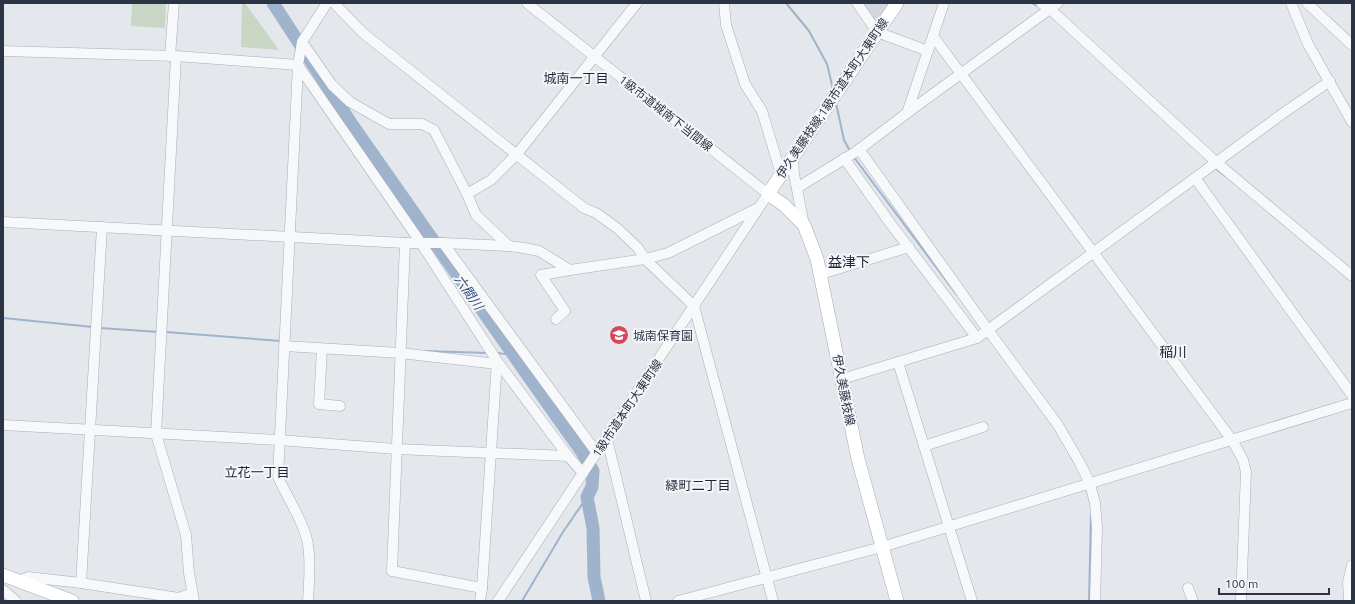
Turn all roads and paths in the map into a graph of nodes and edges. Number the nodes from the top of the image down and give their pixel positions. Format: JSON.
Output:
{"nodes":[{"id":1,"x":174,"y":3,"type":"edge"},
{"id":2,"x":327,"y":3,"type":"edge"},
{"id":3,"x":334,"y":3,"type":"edge"},
{"id":4,"x":527,"y":3,"type":"edge"},
{"id":5,"x":637,"y":3,"type":"edge"},
{"id":6,"x":724,"y":3,"type":"edge"},
{"id":7,"x":857,"y":3,"type":"edge"},
{"id":8,"x":897,"y":3,"type":"edge"},
{"id":9,"x":944,"y":3,"type":"edge"},
{"id":10,"x":1041,"y":3,"type":"edge"},
{"id":11,"x":1291,"y":3,"type":"edge"},
{"id":12,"x":1307,"y":3,"type":"edge"},
{"id":13,"x":1054,"y":6,"type":"edge"},
{"id":14,"x":877,"y":32,"type":"junction"},
{"id":15,"x":933,"y":36,"type":"junction"},
{"id":16,"x":302,"y":42,"type":"junction"},
{"id":17,"x":1352,"y":45,"type":"edge"},
{"id":18,"x":3,"y":51,"type":"edge"},
{"id":19,"x":928,"y":51,"type":"junction"},
{"id":20,"x":173,"y":56,"type":"junction"},
{"id":21,"x":594,"y":56,"type":"junction"},
{"id":22,"x":298,"y":65,"type":"junction"},
{"id":23,"x":961,"y":74,"type":"junction"},
{"id":24,"x":1330,"y":81,"type":"junction"},
{"id":25,"x":907,"y":113,"type":"junction"},
{"id":26,"x":1352,"y":122,"type":"edge"},
{"id":27,"x":858,"y":150,"type":"junction"},
{"id":28,"x":517,"y":154,"type":"junction"},
{"id":29,"x":793,"y":158,"type":"junction"},
{"id":30,"x":844,"y":158,"type":"junction"},
{"id":31,"x":1216,"y":162,"type":"junction"},
{"id":32,"x":781,"y":174,"type":"junction"},
{"id":33,"x":1195,"y":178,"type":"junction"},
{"id":34,"x":797,"y":188,"type":"junction"},
{"id":35,"x":467,"y":194,"type":"junction"},
{"id":36,"x":768,"y":194,"type":"junction"},
{"id":37,"x":760,"y":207,"type":"junction"},
{"id":38,"x":3,"y":222,"type":"edge"},
{"id":39,"x":804,"y":225,"type":"junction"},
{"id":40,"x":102,"y":227,"type":"junction"},
{"id":41,"x":166,"y":230,"type":"junction"},
{"id":42,"x":289,"y":236,"type":"junction"},
{"id":43,"x":405,"y":243,"type":"junction"},
{"id":44,"x":421,"y":243,"type":"junction"},
{"id":45,"x":442,"y":243,"type":"junction"},
{"id":46,"x":509,"y":246,"type":"junction"},
{"id":47,"x":909,"y":247,"type":"junction"},
{"id":48,"x":1093,"y":252,"type":"junction"},
{"id":49,"x":645,"y":259,"type":"junction"},
{"id":50,"x":570,"y":270,"type":"junction"},
{"id":51,"x":820,"y":274,"type":"junction"},
{"id":52,"x":1352,"y":276,"type":"edge"},
{"id":53,"x":694,"y":306,"type":"junction"},
{"id":54,"x":556,"y":320,"type":"dead end"},
{"id":55,"x":988,"y":330,"type":"junction"},
{"id":56,"x":976,"y":338,"type":"junction"},
{"id":57,"x":284,"y":346,"type":"junction"},
{"id":58,"x":322,"y":349,"type":"junction"},
{"id":59,"x":400,"y":354,"type":"junction"},
{"id":60,"x":898,"y":362,"type":"junction"},
{"id":61,"x":497,"y":363,"type":"junction"},
{"id":62,"x":842,"y":379,"type":"junction"},
{"id":63,"x":1352,"y":395,"type":"edge"},
{"id":64,"x":1352,"y":402,"type":"edge"},
{"id":65,"x":340,"y":406,"type":"dead end"},
{"id":66,"x":3,"y":425,"type":"edge"},
{"id":67,"x":983,"y":427,"type":"dead end"},
{"id":68,"x":90,"y":430,"type":"junction"},
{"id":69,"x":156,"y":434,"type":"junction"},
{"id":70,"x":607,"y":439,"type":"junction"},
{"id":71,"x":279,"y":440,"type":"junction"},
{"id":72,"x":1232,"y":440,"type":"junction"},
{"id":73,"x":924,"y":446,"type":"junction"},
{"id":74,"x":396,"y":449,"type":"junction"},
{"id":75,"x":492,"y":453,"type":"junction"},
{"id":76,"x":597,"y":453,"type":"junction"},
{"id":77,"x":568,"y":456,"type":"junction"},
{"id":78,"x":584,"y":473,"type":"junction"},
{"id":79,"x":1090,"y":484,"type":"junction"},
{"id":80,"x":949,"y":527,"type":"junction"},
{"id":81,"x":882,"y":548,"type":"junction"},
{"id":82,"x":1352,"y":565,"type":"edge"},
{"id":83,"x":3,"y":575,"type":"edge"},
{"id":84,"x":767,"y":578,"type":"junction"},
{"id":85,"x":19,"y":581,"type":"junction"},
{"id":86,"x":81,"y":583,"type":"junction"},
{"id":87,"x":482,"y":588,"type":"junction"},
{"id":88,"x":1188,"y":588,"type":"dead end"},
{"id":89,"x":3,"y":590,"type":"edge"},
{"id":90,"x":193,"y":597,"type":"edge"},
{"id":91,"x":16,"y":601,"type":"edge"},
{"id":92,"x":72,"y":601,"type":"edge"},
{"id":93,"x":308,"y":601,"type":"edge"},
{"id":94,"x":480,"y":601,"type":"edge"},
{"id":95,"x":498,"y":601,"type":"edge"},
{"id":96,"x":646,"y":601,"type":"edge"},
{"id":97,"x":678,"y":601,"type":"edge"},
{"id":98,"x":773,"y":601,"type":"edge"},
{"id":99,"x":897,"y":601,"type":"edge"},
{"id":100,"x":972,"y":601,"type":"edge"},
{"id":101,"x":1095,"y":601,"type":"edge"},
{"id":102,"x":1193,"y":601,"type":"edge"},
{"id":103,"x":1241,"y":601,"type":"edge"},
{"id":104,"x":1349,"y":601,"type":"edge"}],
"edges":[{"from":1,"to":20,"type":"street"},
{"from":2,"to":16,"type":"street"},
{"from":3,"to":28,"type":"street"},
{"from":4,"to":21,"type":"street","name":"1級市道城南下当間線"},
{"from":5,"to":21,"type":"street"},
{"from":6,"to":32,"type":"street"},
{"from":7,"to":14,"type":"street"},
{"from":8,"to":14,"type":"main road","name":"伊久美藤枝線;1級市道本町大東町線"},
{"from":9,"to":15,"type":"street"},
{"from":10,"to":13,"type":"street"},
{"from":11,"to":24,"type":"street"},
{"from":12,"to":17,"type":"street"},
{"from":13,"to":23,"type":"street"},
{"from":13,"to":31,"type":"street"},
{"from":14,"to":19,"type":"street"},
{"from":14,"to":29,"type":"main road","name":"伊久美藤枝線;1級市道本町大東町線"},
{"from":15,"to":19,"type":"street"},
{"from":15,"to":23,"type":"street"},
{"from":16,"to":22,"type":"street"},
{"from":16,"to":35,"type":"street"},
{"from":18,"to":20,"type":"street"},
{"from":19,"to":25,"type":"street"},
{"from":20,"to":22,"type":"street"},
{"from":20,"to":41,"type":"street"},
{"from":21,"to":28,"type":"street"},
{"from":21,"to":36,"type":"street","name":"1級市道城南下当間線"},
{"from":22,"to":42,"type":"street"},
{"from":22,"to":44,"type":"street"},
{"from":23,"to":25,"type":"street"},
{"from":23,"to":48,"type":"street"},
{"from":24,"to":26,"type":"street"},
{"from":24,"to":31,"type":"street"},
{"from":25,"to":27,"type":"street"},
{"from":27,"to":30,"type":"street"},
{"from":27,"to":55,"type":"street"},
{"from":28,"to":35,"type":"street"},
{"from":28,"to":49,"type":"street"},
{"from":29,"to":32,"type":"main road","name":"伊久美藤枝線;1級市道本町大東町線"},
{"from":29,"to":34,"type":"street"},
{"from":30,"to":34,"type":"street"},
{"from":30,"to":47,"type":"street"},
{"from":31,"to":33,"type":"street"},
{"from":31,"to":52,"type":"street"},
{"from":32,"to":36,"type":"main road","name":"伊久美藤枝線;1級市道本町大東町線"},
{"from":33,"to":48,"type":"street"},
{"from":33,"to":63,"type":"street"},
{"from":34,"to":39,"type":"street"},
{"from":35,"to":46,"type":"street"},
{"from":36,"to":37,"type":"street","name":"1級市道本町大東町線"},
{"from":36,"to":39,"type":"main road","name":"伊久美藤枝線"},
{"from":37,"to":49,"type":"street"},
{"from":37,"to":53,"type":"street","name":"1級市道本町大東町線"},
{"from":38,"to":40,"type":"street"},
{"from":39,"to":51,"type":"main road","name":"伊久美藤枝線"},
{"from":40,"to":41,"type":"street"},
{"from":40,"to":68,"type":"street"},
{"from":41,"to":42,"type":"street"},
{"from":41,"to":69,"type":"street"},
{"from":42,"to":43,"type":"street"},
{"from":42,"to":57,"type":"street"},
{"from":43,"to":44,"type":"street"},
{"from":43,"to":59,"type":"street"},
{"from":44,"to":45,"type":"street"},
{"from":44,"to":61,"type":"street"},
{"from":45,"to":46,"type":"street"},
{"from":45,"to":76,"type":"street"},
{"from":46,"to":50,"type":"street"},
{"from":47,"to":51,"type":"street"},
{"from":47,"to":56,"type":"street"},
{"from":48,"to":55,"type":"street"},
{"from":48,"to":72,"type":"street"},
{"from":49,"to":50,"type":"street"},
{"from":49,"to":53,"type":"street"},
{"from":50,"to":54,"type":"street"},
{"from":51,"to":62,"type":"main road","name":"伊久美藤枝線"},
{"from":53,"to":70,"type":"street","name":"1級市道本町大東町線"},
{"from":53,"to":84,"type":"street"},
{"from":55,"to":56,"type":"street"},
{"from":55,"to":79,"type":"street"},
{"from":56,"to":60,"type":"street"},
{"from":57,"to":58,"type":"street"},
{"from":57,"to":71,"type":"street"},
{"from":58,"to":59,"type":"street"},
{"from":58,"to":65,"type":"street"},
{"from":59,"to":61,"type":"street"},
{"from":59,"to":74,"type":"street"},
{"from":60,"to":62,"type":"street"},
{"from":60,"to":73,"type":"street"},
{"from":61,"to":75,"type":"street"},
{"from":61,"to":77,"type":"street"},
{"from":62,"to":81,"type":"main road","name":"伊久美藤枝線"},
{"from":64,"to":72,"type":"street"},
{"from":66,"to":68,"type":"street"},
{"from":67,"to":73,"type":"street"},
{"from":68,"to":69,"type":"street"},
{"from":68,"to":86,"type":"street"},
{"from":69,"to":71,"type":"street"},
{"from":69,"to":90,"type":"street"},
{"from":70,"to":76,"type":"street","name":"1級市道本町大東町線"},
{"from":70,"to":96,"type":"street"},
{"from":71,"to":74,"type":"street"},
{"from":71,"to":93,"type":"street"},
{"from":72,"to":79,"type":"street"},
{"from":72,"to":103,"type":"street"},
{"from":73,"to":80,"type":"street"},
{"from":74,"to":75,"type":"street"},
{"from":74,"to":87,"type":"street"},
{"from":75,"to":77,"type":"street"},
{"from":75,"to":87,"type":"street"},
{"from":76,"to":78,"type":"street","name":"1級市道本町大東町線"},
{"from":77,"to":78,"type":"street"},
{"from":78,"to":95,"type":"street","name":"1級市道本町大東町線"},
{"from":79,"to":80,"type":"street"},
{"from":79,"to":101,"type":"street"},
{"from":80,"to":81,"type":"street"},
{"from":80,"to":100,"type":"street"},
{"from":81,"to":84,"type":"street"},
{"from":81,"to":99,"type":"main road","name":"伊久美藤枝線"},
{"from":82,"to":104,"type":"street"},
{"from":83,"to":85,"type":"main road"},
{"from":84,"to":97,"type":"street"},
{"from":84,"to":98,"type":"street"},
{"from":85,"to":86,"type":"street"},
{"from":85,"to":92,"type":"main road"},
{"from":86,"to":90,"type":"street"},
{"from":87,"to":94,"type":"street"},
{"from":88,"to":102,"type":"street"},
{"from":89,"to":91,"type":"street"}]}
